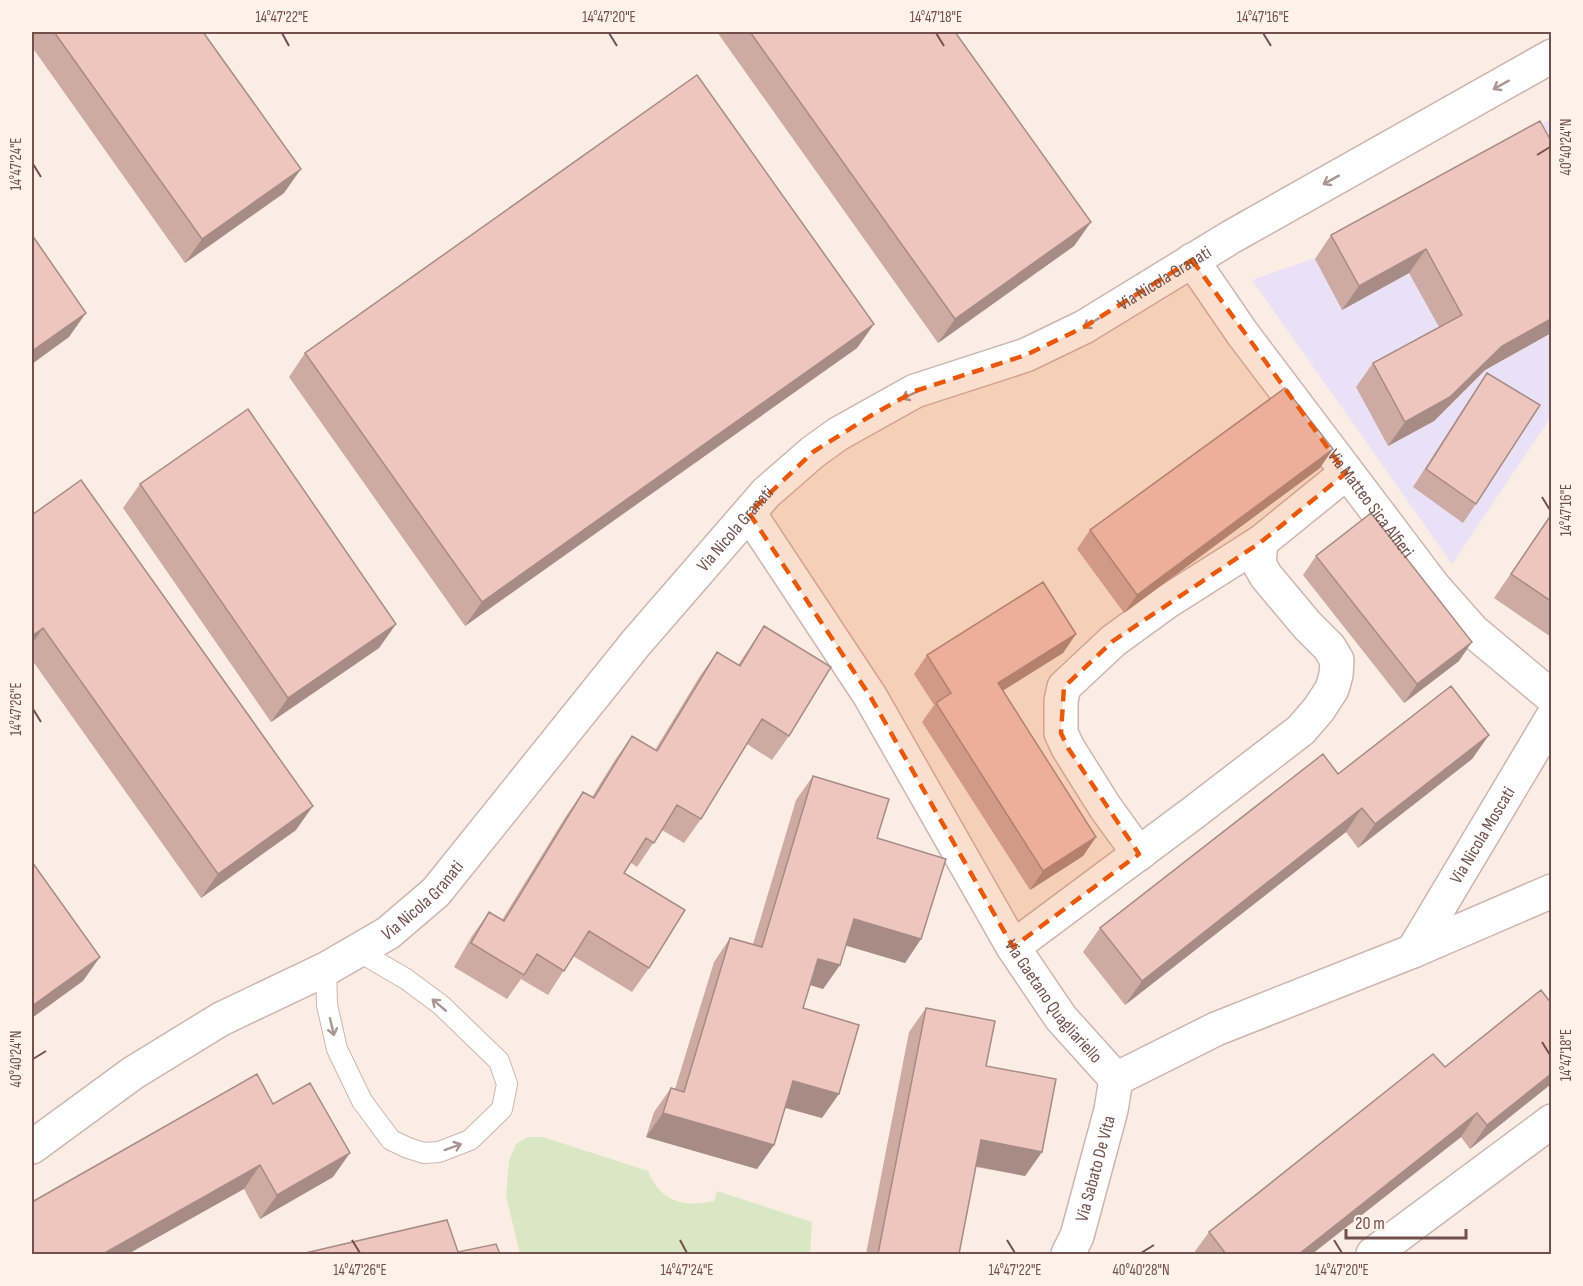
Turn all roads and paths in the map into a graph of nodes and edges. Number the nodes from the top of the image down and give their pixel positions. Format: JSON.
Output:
{"nodes":[{"id":1,"x":1551,"y":56,"type":"edge"},
{"id":2,"x":1191,"y":260,"type":"junction"},
{"id":3,"x":1346,"y":473,"type":"junction"},
{"id":4,"x":749,"y":513,"type":"junction"},
{"id":5,"x":1262,"y":542,"type":"junction"},
{"id":6,"x":1551,"y":697,"type":"edge"},
{"id":7,"x":1551,"y":718,"type":"edge"},
{"id":8,"x":1139,"y":854,"type":"junction"},
{"id":9,"x":1551,"y":891,"type":"edge"},
{"id":10,"x":1013,"y":947,"type":"junction"},
{"id":11,"x":358,"y":951,"type":"junction"},
{"id":12,"x":1413,"y":951,"type":"junction"},
{"id":13,"x":326,"y":969,"type":"junction"},
{"id":14,"x":1116,"y":1079,"type":"junction"},
{"id":15,"x":1551,"y":1121,"type":"edge"},
{"id":16,"x":32,"y":1147,"type":"edge"},
{"id":17,"x":1068,"y":1254,"type":"edge"},
{"id":18,"x":1373,"y":1254,"type":"edge"}],
"edges":[{"from":1,"to":2,"type":"street","name":"Via Nicola Granati","one_way":true},
{"from":2,"to":3,"type":"street","name":"Via Matteo Sica Alfieri"},
{"from":2,"to":4,"type":"street","name":"Via Nicola Granati","one_way":true},
{"from":3,"to":5,"type":"street"},
{"from":3,"to":6,"type":"street","name":"Via Matteo Sica Alfieri"},
{"from":4,"to":10,"type":"street","name":"Via Gaetano Quagliariello"},
{"from":4,"to":11,"type":"street","name":"Via Nicola Granati"},
{"from":5,"to":8,"type":"street"},
{"from":5,"to":8,"type":"street"},
{"from":7,"to":12,"type":"street","name":"Via Nicola Moscati"},
{"from":8,"to":10,"type":"street"},
{"from":9,"to":12,"type":"street","name":"Via Gaetano Quagliariello"},
{"from":10,"to":14,"type":"street","name":"Via Gaetano Quagliariello"},
{"from":11,"to":13,"type":"street","name":"Via Nicola Granati"},
{"from":13,"to":11,"type":"lane","one_way":true},
{"from":12,"to":14,"type":"street","name":"Via Gaetano Quagliariello"},
{"from":13,"to":16,"type":"street","name":"Via Nicola Granati"},
{"from":14,"to":17,"type":"street","name":"Via Sabato De Vita"},
{"from":15,"to":18,"type":"street"}]}
